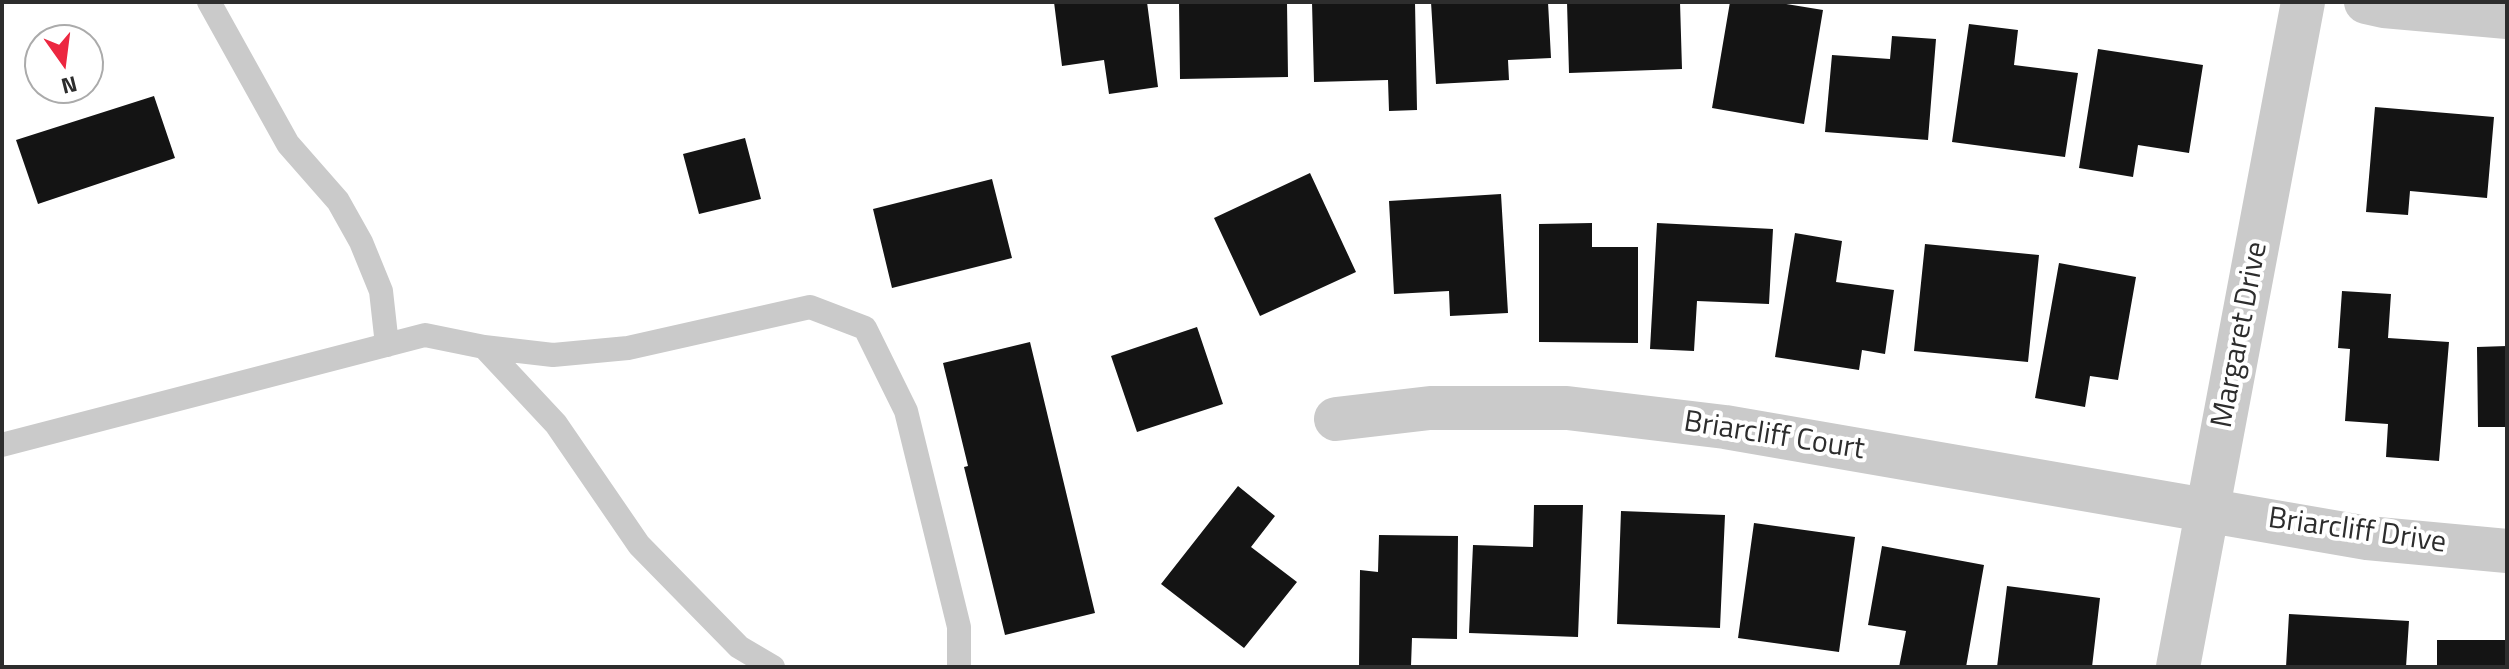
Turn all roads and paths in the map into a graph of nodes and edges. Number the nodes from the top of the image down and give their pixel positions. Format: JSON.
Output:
{"nodes":[{"id":1,"x":209,"y":2,"type":"edge"},
{"id":2,"x":2303,"y":2,"type":"edge"},
{"id":3,"x":2366,"y":2,"type":"edge"},
{"id":4,"x":2507,"y":17,"type":"edge"},
{"id":5,"x":387,"y":345,"type":"junction"},
{"id":6,"x":484,"y":347,"type":"junction"},
{"id":7,"x":1336,"y":419,"type":"dead end"},
{"id":8,"x":2,"y":445,"type":"edge"},
{"id":9,"x":2208,"y":509,"type":"junction"},
{"id":10,"x":2507,"y":551,"type":"edge"},
{"id":11,"x":773,"y":667,"type":"edge"},
{"id":12,"x":959,"y":667,"type":"edge"},
{"id":13,"x":2178,"y":667,"type":"edge"}],
"edges":[{"from":1,"to":5,"type":"lane"},
{"from":2,"to":9,"type":"street","name":"Margaret Drive"},
{"from":3,"to":4,"type":"street"},
{"from":5,"to":6,"type":"lane"},
{"from":5,"to":8,"type":"lane"},
{"from":6,"to":11,"type":"lane"},
{"from":6,"to":12,"type":"lane"},
{"from":7,"to":9,"type":"street","name":"Briarcliff Court"},
{"from":9,"to":10,"type":"street","name":"Briarcliff Drive"},
{"from":9,"to":13,"type":"street","name":"Margaret Drive"}]}
